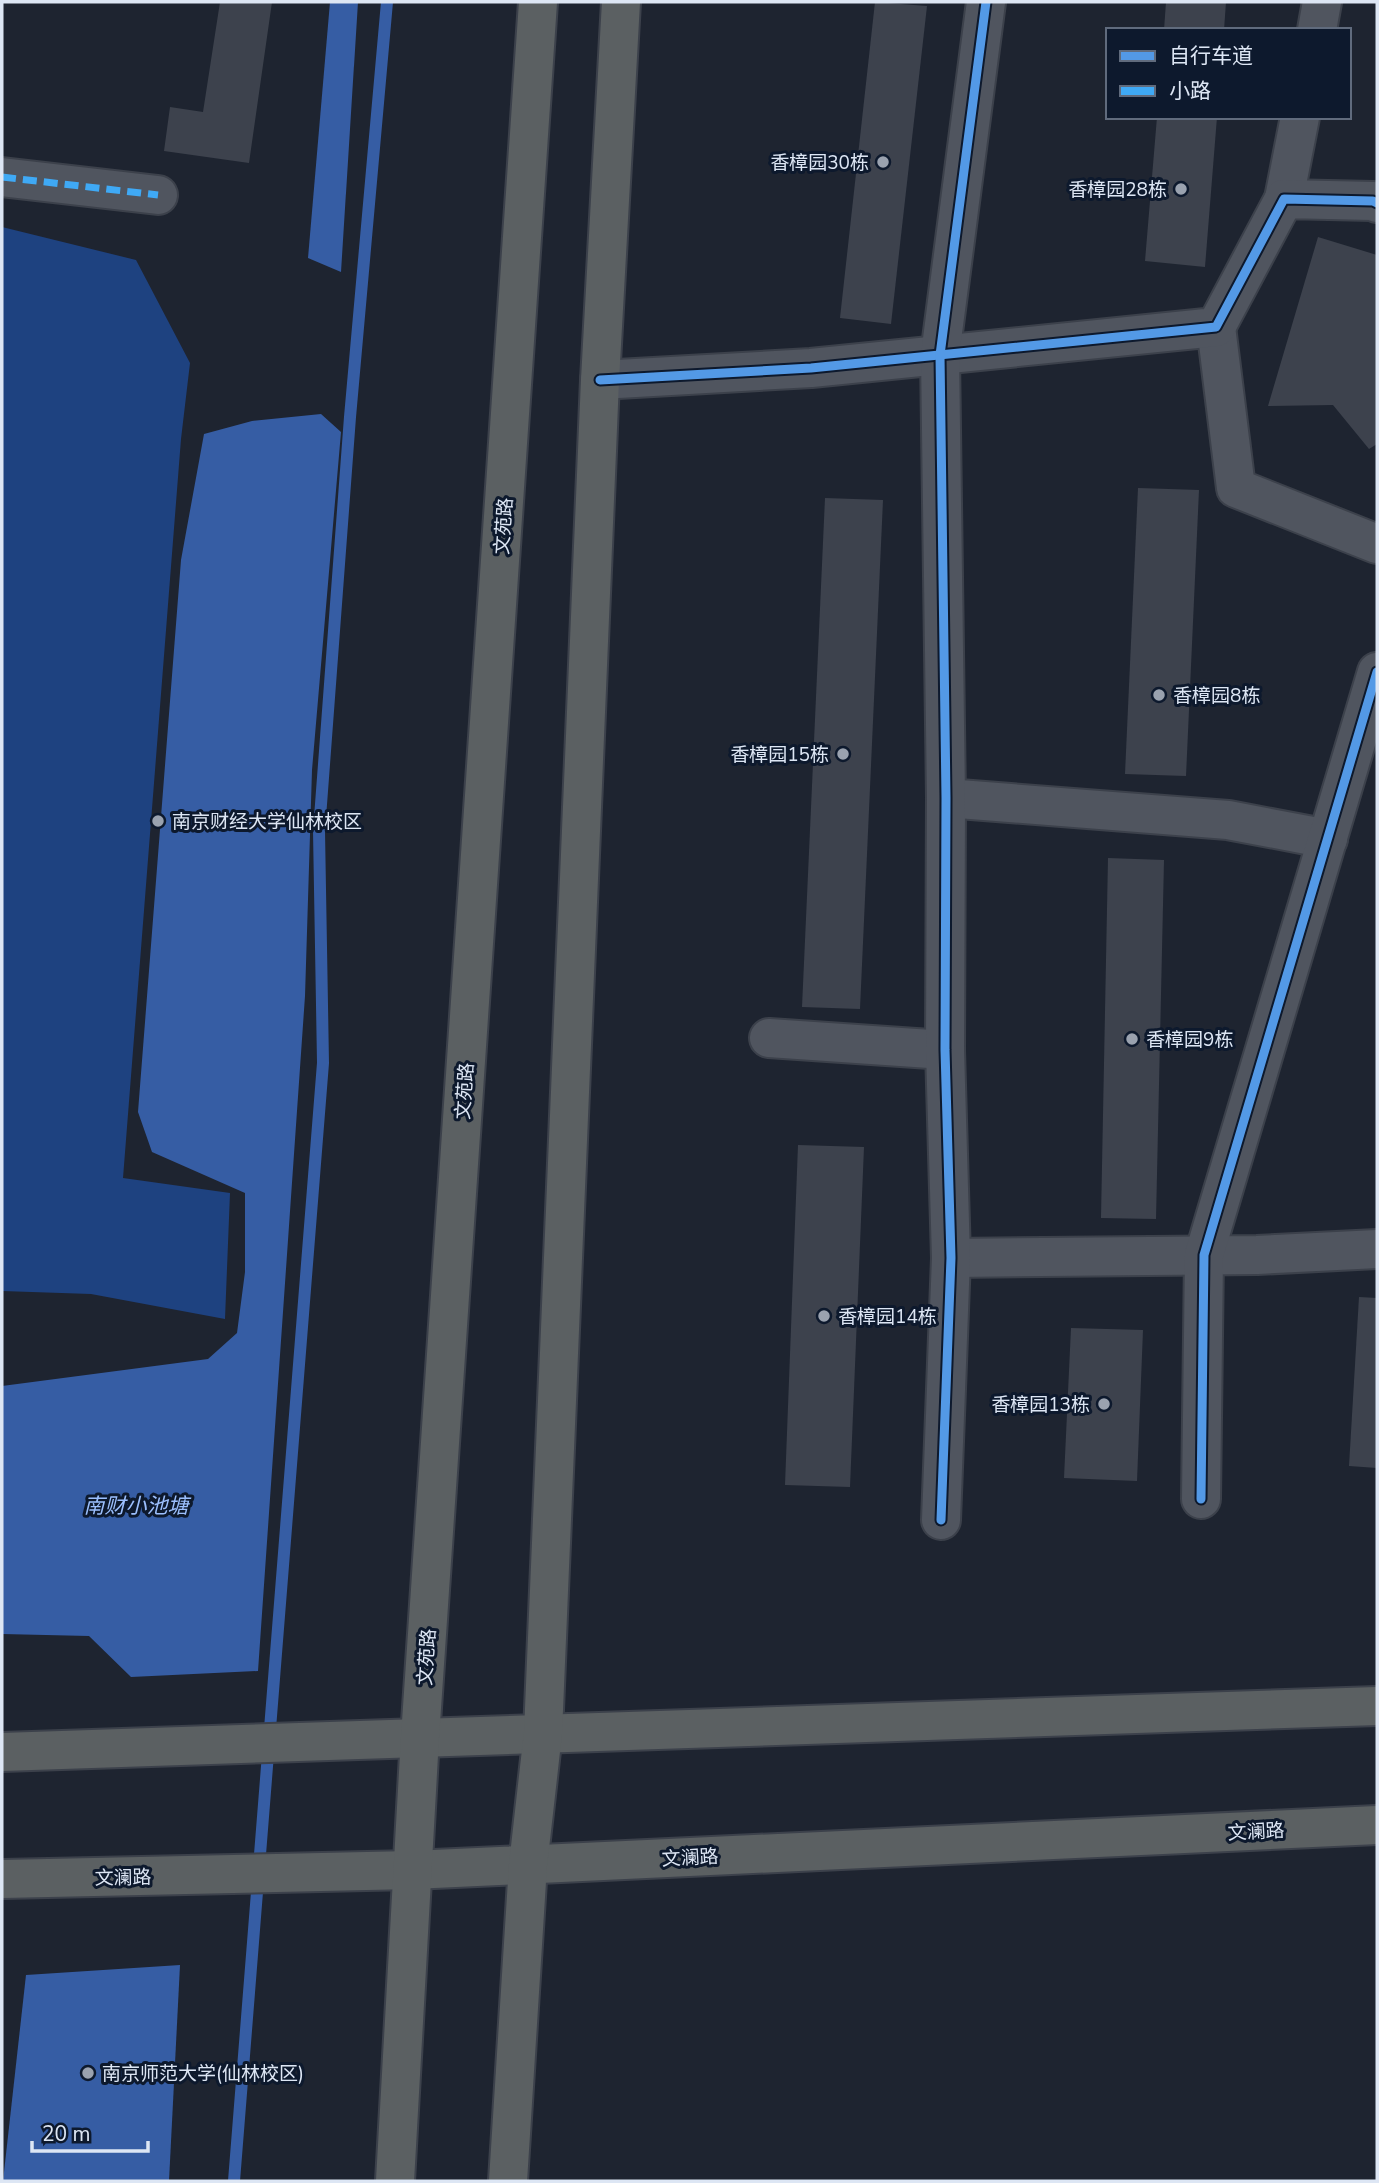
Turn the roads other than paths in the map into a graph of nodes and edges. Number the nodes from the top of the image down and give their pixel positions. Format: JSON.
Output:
{"nodes":[{"id":1,"x":538,"y":2,"type":"edge"},
{"id":2,"x":621,"y":2,"type":"edge"},
{"id":3,"x":986,"y":2,"type":"edge"},
{"id":4,"x":1322,"y":2,"type":"edge"},
{"id":5,"x":1317,"y":28,"type":"edge"},
{"id":6,"x":1300,"y":119,"type":"edge"},
{"id":7,"x":2,"y":177,"type":"edge"},
{"id":8,"x":158,"y":195,"type":"dead end"},
{"id":9,"x":1284,"y":199,"type":"junction"},
{"id":10,"x":1377,"y":203,"type":"edge"},
{"id":11,"x":1216,"y":327,"type":"junction"},
{"id":12,"x":940,"y":355,"type":"junction"},
{"id":13,"x":600,"y":380,"type":"junction"},
{"id":14,"x":1377,"y":544,"type":"edge"},
{"id":15,"x":1377,"y":672,"type":"edge"},
{"id":16,"x":946,"y":798,"type":"junction"},
{"id":17,"x":1328,"y":839,"type":"junction"},
{"id":18,"x":769,"y":1038,"type":"dead end"},
{"id":19,"x":945,"y":1050,"type":"junction"},
{"id":20,"x":1377,"y":1249,"type":"edge"},
{"id":21,"x":1204,"y":1255,"type":"junction"},
{"id":22,"x":951,"y":1258,"type":"junction"},
{"id":23,"x":1201,"y":1499,"type":"dead end"},
{"id":24,"x":940,"y":1520,"type":"dead end"},
{"id":25,"x":1377,"y":1706,"type":"edge"},
{"id":26,"x":543,"y":1732,"type":"junction"},
{"id":27,"x":421,"y":1737,"type":"junction"},
{"id":28,"x":2,"y":1752,"type":"edge"},
{"id":29,"x":1377,"y":1825,"type":"edge"},
{"id":30,"x":528,"y":1865,"type":"junction"},
{"id":31,"x":412,"y":1870,"type":"junction"},
{"id":32,"x":2,"y":1879,"type":"edge"},
{"id":33,"x":395,"y":2181,"type":"edge"},
{"id":34,"x":508,"y":2181,"type":"edge"}],
"edges":[{"from":1,"to":27,"type":"main road","name":"文苑路"},
{"from":2,"to":13,"type":"main road"},
{"from":3,"to":12,"type":"street"},
{"from":4,"to":5,"type":"street"},
{"from":6,"to":9,"type":"street"},
{"from":7,"to":8,"type":"street"},
{"from":9,"to":10,"type":"street"},
{"from":9,"to":11,"type":"street"},
{"from":11,"to":12,"type":"street"},
{"from":11,"to":14,"type":"street"},
{"from":12,"to":13,"type":"street"},
{"from":12,"to":16,"type":"street"},
{"from":13,"to":26,"type":"main road"},
{"from":15,"to":17,"type":"street"},
{"from":16,"to":17,"type":"street"},
{"from":16,"to":19,"type":"street"},
{"from":17,"to":21,"type":"street"},
{"from":18,"to":19,"type":"street"},
{"from":19,"to":22,"type":"street"},
{"from":20,"to":21,"type":"street"},
{"from":21,"to":22,"type":"street"},
{"from":21,"to":23,"type":"street"},
{"from":22,"to":24,"type":"street"},
{"from":25,"to":26,"type":"main road"},
{"from":26,"to":27,"type":"main road"},
{"from":26,"to":30,"type":"main road"},
{"from":27,"to":28,"type":"main road"},
{"from":27,"to":31,"type":"main road","name":"文苑路"},
{"from":29,"to":30,"type":"main road","name":"文澜路"},
{"from":30,"to":31,"type":"main road","name":"文澜路"},
{"from":30,"to":34,"type":"main road"},
{"from":31,"to":32,"type":"main road","name":"文澜路"},
{"from":31,"to":33,"type":"main road","name":"文苑路"}]}
